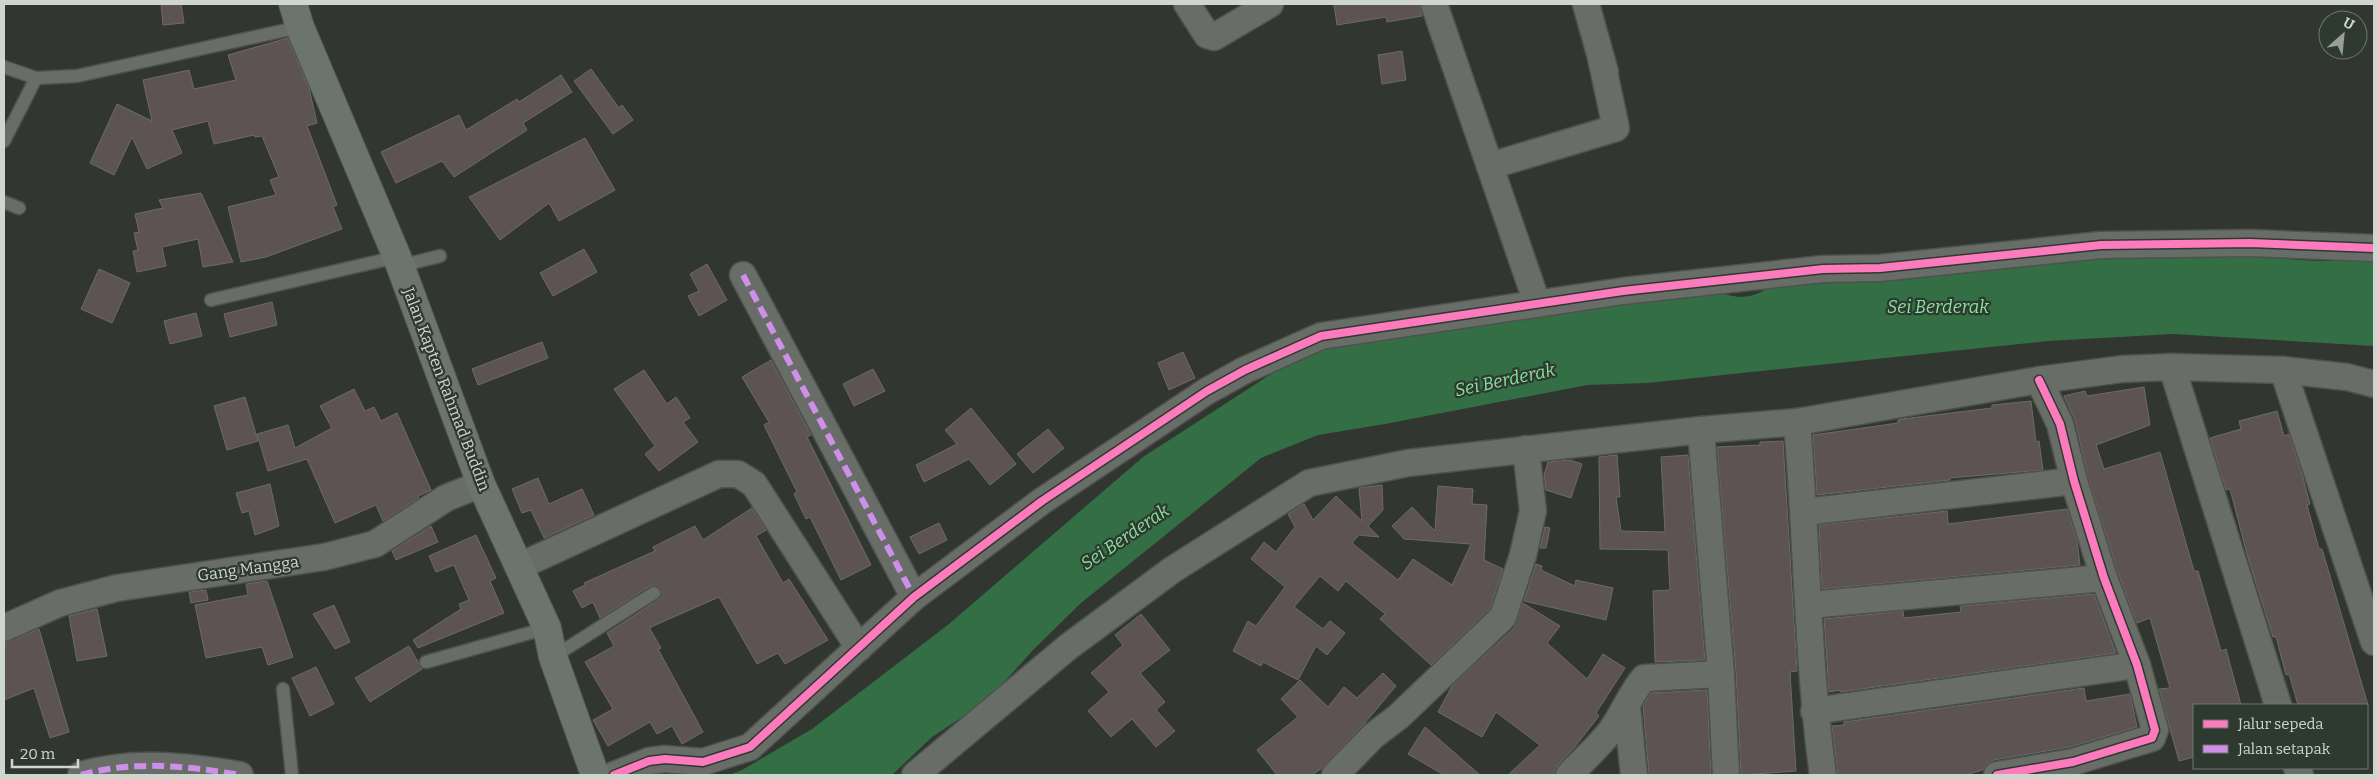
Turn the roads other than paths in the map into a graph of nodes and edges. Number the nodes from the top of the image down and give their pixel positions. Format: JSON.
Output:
{"nodes":[{"id":1,"x":1187,"y":4,"type":"edge"},
{"id":2,"x":1270,"y":4,"type":"edge"},
{"id":3,"x":1434,"y":4,"type":"edge"},
{"id":4,"x":1586,"y":4,"type":"edge"},
{"id":5,"x":296,"y":15,"type":"edge"},
{"id":6,"x":4,"y":67,"type":"edge"},
{"id":7,"x":36,"y":78,"type":"junction"},
{"id":8,"x":4,"y":141,"type":"edge"},
{"id":9,"x":1490,"y":166,"type":"junction"},
{"id":10,"x":4,"y":202,"type":"edge"},
{"id":11,"x":19,"y":208,"type":"dead end"},
{"id":12,"x":2374,"y":248,"type":"edge"},
{"id":13,"x":440,"y":256,"type":"dead end"},
{"id":14,"x":399,"y":262,"type":"junction"},
{"id":15,"x":743,"y":275,"type":"dead end"},
{"id":16,"x":211,"y":300,"type":"dead end"},
{"id":17,"x":1537,"y":303,"type":"junction"},
{"id":18,"x":2172,"y":367,"type":"junction"},
{"id":19,"x":2283,"y":370,"type":"junction"},
{"id":20,"x":2039,"y":380,"type":"junction"},
{"id":21,"x":2374,"y":384,"type":"edge"},
{"id":22,"x":1797,"y":422,"type":"junction"},
{"id":23,"x":1701,"y":430,"type":"junction"},
{"id":24,"x":1526,"y":449,"type":"junction"},
{"id":25,"x":2074,"y":481,"type":"junction"},
{"id":26,"x":481,"y":484,"type":"junction"},
{"id":27,"x":1804,"y":512,"type":"junction"},
{"id":28,"x":520,"y":566,"type":"junction"},
{"id":29,"x":2104,"y":578,"type":"junction"},
{"id":30,"x":654,"y":593,"type":"dead end"},
{"id":31,"x":914,"y":597,"type":"junction"},
{"id":32,"x":1809,"y":605,"type":"junction"},
{"id":33,"x":4,"y":628,"type":"edge"},
{"id":34,"x":547,"y":628,"type":"junction"},
{"id":35,"x":2374,"y":642,"type":"edge"},
{"id":36,"x":860,"y":648,"type":"junction"},
{"id":37,"x":553,"y":657,"type":"junction"},
{"id":38,"x":426,"y":662,"type":"dead end"},
{"id":39,"x":2137,"y":665,"type":"junction"},
{"id":40,"x":1721,"y":674,"type":"junction"},
{"id":41,"x":282,"y":689,"type":"dead end"},
{"id":42,"x":2278,"y":704,"type":"edge"},
{"id":43,"x":1627,"y":706,"type":"junction"},
{"id":44,"x":1814,"y":710,"type":"junction"},
{"id":45,"x":1338,"y":774,"type":"edge"},
{"id":46,"x":81,"y":775,"type":"edge"},
{"id":47,"x":240,"y":775,"type":"edge"},
{"id":48,"x":292,"y":775,"type":"edge"},
{"id":49,"x":595,"y":775,"type":"edge"},
{"id":50,"x":614,"y":775,"type":"edge"},
{"id":51,"x":915,"y":775,"type":"edge"},
{"id":52,"x":1569,"y":775,"type":"edge"},
{"id":53,"x":1634,"y":775,"type":"edge"},
{"id":54,"x":1726,"y":775,"type":"edge"},
{"id":55,"x":1823,"y":775,"type":"edge"},
{"id":56,"x":1997,"y":775,"type":"edge"}],
"edges":[{"from":1,"to":2,"type":"street"},
{"from":3,"to":9,"type":"street"},
{"from":4,"to":9,"type":"street"},
{"from":5,"to":7,"type":"lane"},
{"from":5,"to":14,"type":"main road","name":"Jalan Kapten Rahmad Buddin"},
{"from":6,"to":7,"type":"lane"},
{"from":7,"to":8,"type":"lane"},
{"from":9,"to":17,"type":"street"},
{"from":10,"to":11,"type":"lane"},
{"from":12,"to":17,"type":"street"},
{"from":13,"to":14,"type":"lane"},
{"from":14,"to":16,"type":"lane"},
{"from":14,"to":26,"type":"main road","name":"Jalan Kapten Rahmad Buddin"},
{"from":15,"to":31,"type":"street"},
{"from":17,"to":31,"type":"street"},
{"from":18,"to":19,"type":"street"},
{"from":18,"to":20,"type":"street"},
{"from":18,"to":42,"type":"street"},
{"from":19,"to":21,"type":"street"},
{"from":19,"to":35,"type":"street"},
{"from":20,"to":22,"type":"street"},
{"from":20,"to":25,"type":"street"},
{"from":22,"to":23,"type":"street"},
{"from":22,"to":27,"type":"street"},
{"from":23,"to":24,"type":"street"},
{"from":23,"to":40,"type":"street"},
{"from":24,"to":45,"type":"street"},
{"from":24,"to":51,"type":"street"},
{"from":25,"to":27,"type":"street"},
{"from":25,"to":29,"type":"street"},
{"from":26,"to":28,"type":"main road","name":"Jalan Kapten Rahmad Buddin"},
{"from":26,"to":33,"type":"street","name":"Gang Mangga"},
{"from":27,"to":32,"type":"street"},
{"from":28,"to":34,"type":"main road","name":"Jalan Kapten Rahmad Buddin"},
{"from":28,"to":36,"type":"street"},
{"from":29,"to":32,"type":"street"},
{"from":29,"to":39,"type":"street"},
{"from":30,"to":37,"type":"lane"},
{"from":31,"to":36,"type":"street"},
{"from":32,"to":44,"type":"street"},
{"from":34,"to":37,"type":"main road","name":"Jalan Kapten Rahmad Buddin"},
{"from":34,"to":38,"type":"lane"},
{"from":36,"to":50,"type":"street"},
{"from":37,"to":49,"type":"main road","name":"Jalan Kapten Rahmad Buddin"},
{"from":39,"to":44,"type":"street"},
{"from":39,"to":56,"type":"street"},
{"from":40,"to":43,"type":"street"},
{"from":40,"to":54,"type":"street"},
{"from":41,"to":48,"type":"lane"},
{"from":43,"to":52,"type":"street"},
{"from":43,"to":53,"type":"street"},
{"from":44,"to":55,"type":"street"},
{"from":46,"to":47,"type":"street"}]}
